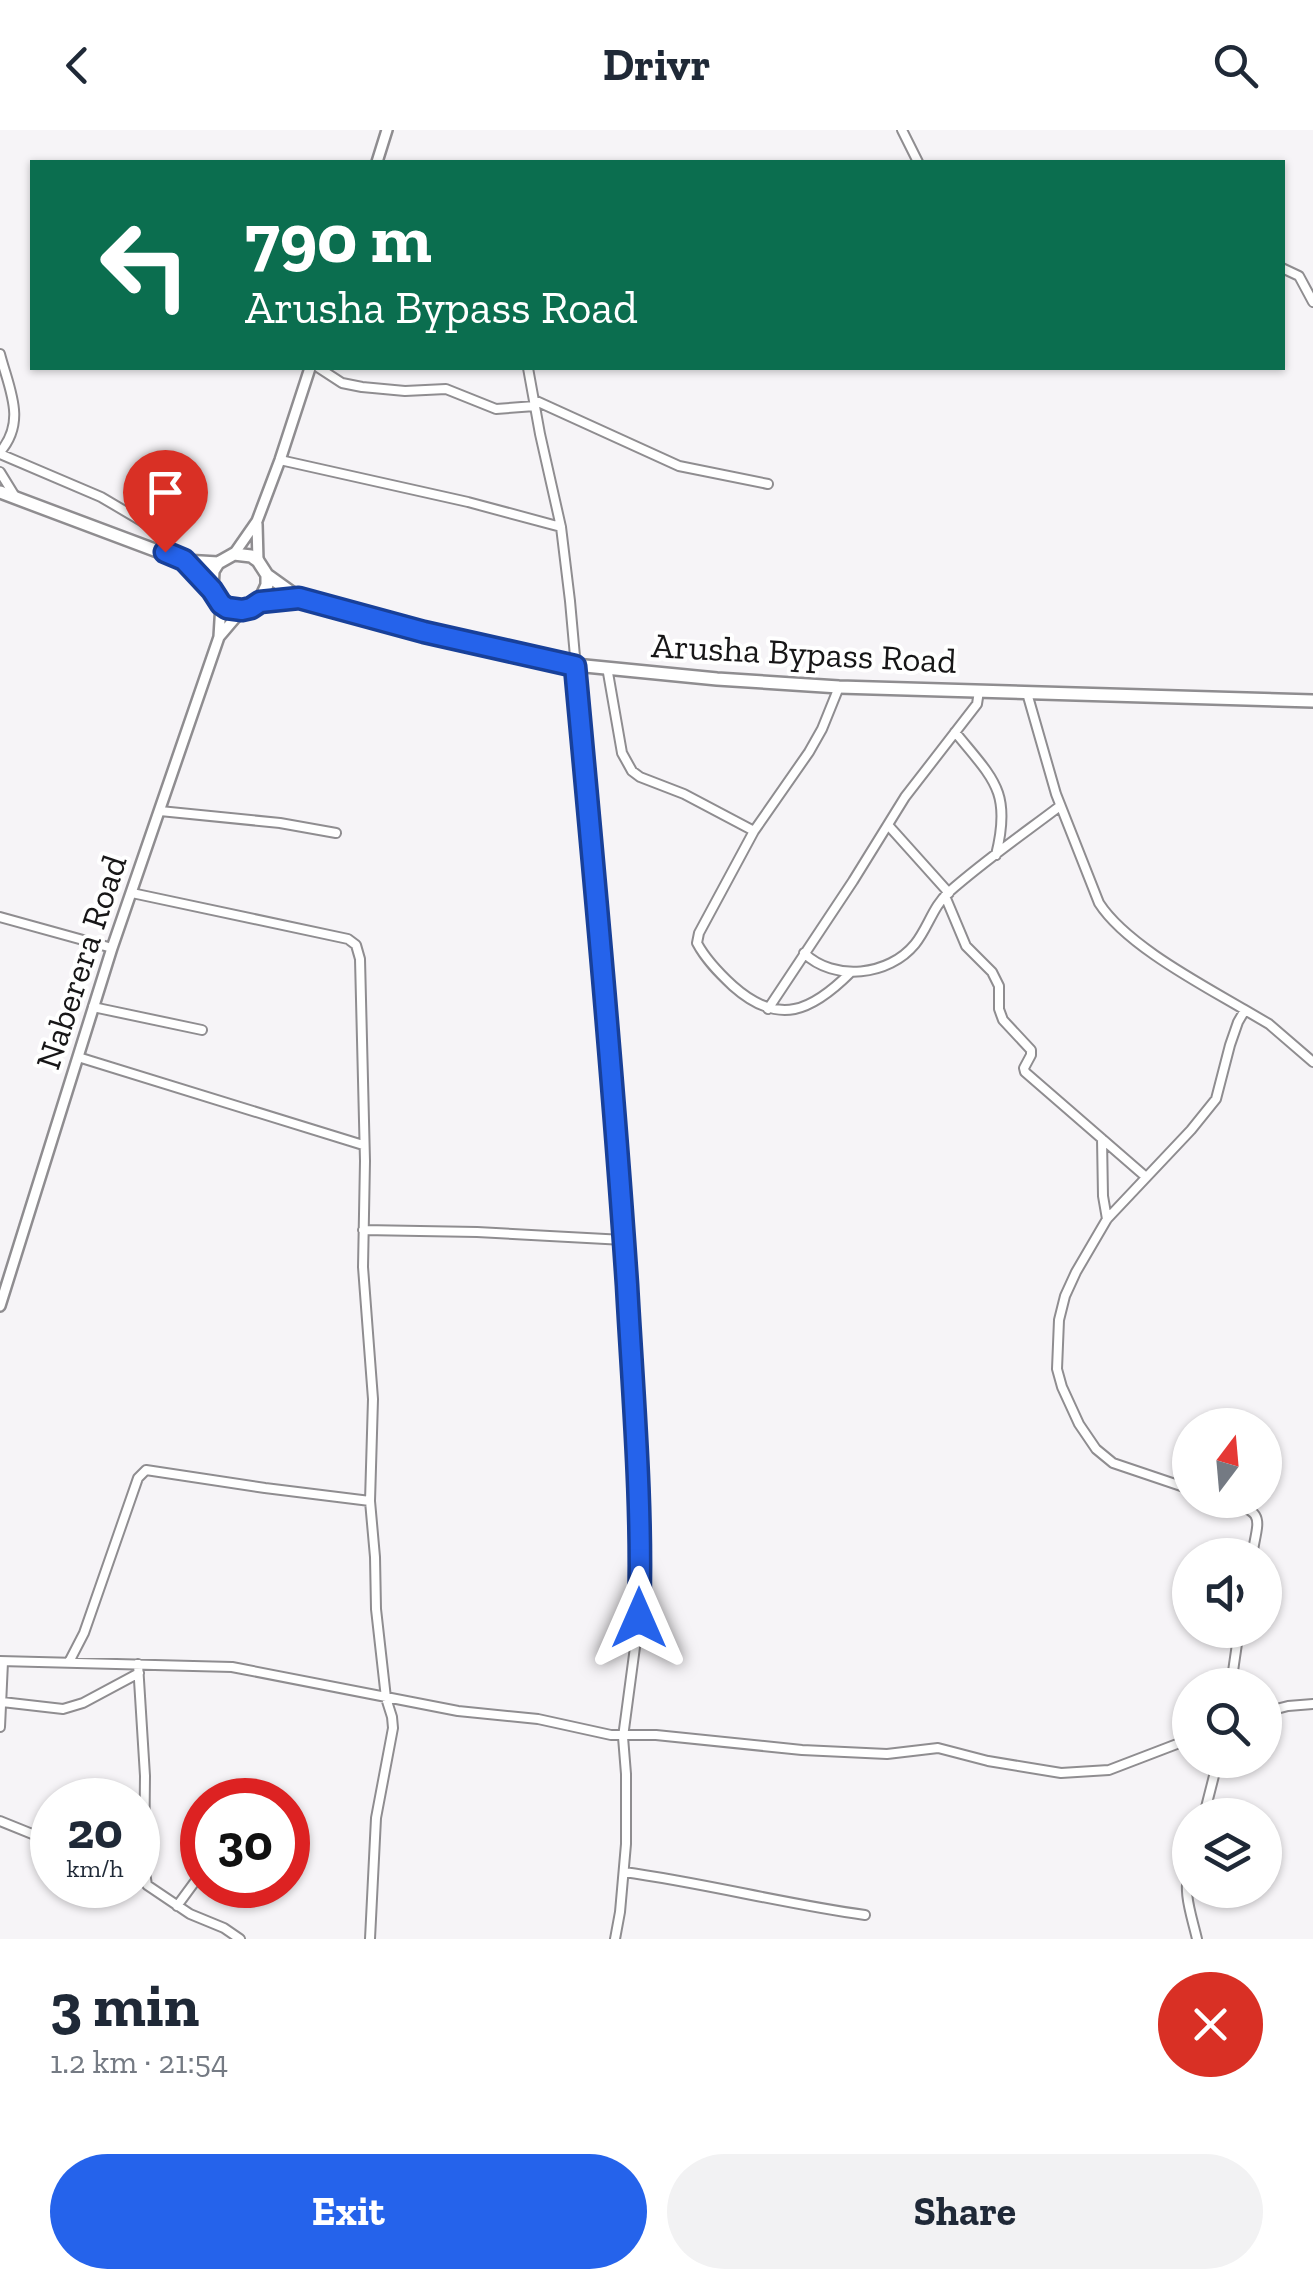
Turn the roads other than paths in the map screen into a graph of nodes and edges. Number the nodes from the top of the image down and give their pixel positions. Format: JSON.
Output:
{"nodes":[{"id":1,"x":387,"y":130,"type":"edge"},
{"id":2,"x":902,"y":130,"type":"edge"},
{"id":3,"x":378,"y":160,"type":"edge"},
{"id":4,"x":917,"y":160,"type":"edge"},
{"id":5,"x":1285,"y":269,"type":"edge"},
{"id":6,"x":1313,"y":302,"type":"edge"},
{"id":7,"x":0,"y":354,"type":"edge"},
{"id":8,"x":309,"y":370,"type":"edge"},
{"id":9,"x":322,"y":370,"type":"edge"},
{"id":10,"x":528,"y":370,"type":"edge"},
{"id":11,"x":535,"y":403,"type":"junction"},
{"id":12,"x":0,"y":453,"type":"edge"},
{"id":13,"x":280,"y":460,"type":"junction"},
{"id":14,"x":0,"y":472,"type":"edge"},
{"id":15,"x":768,"y":484,"type":"dead end"},
{"id":16,"x":0,"y":492,"type":"edge"},
{"id":17,"x":16,"y":498,"type":"junction"},
{"id":18,"x":257,"y":521,"type":"junction"},
{"id":19,"x":562,"y":527,"type":"junction"},
{"id":20,"x":165,"y":552,"type":"junction"},
{"id":21,"x":234,"y":554,"type":"junction"},
{"id":22,"x":184,"y":560,"type":"junction"},
{"id":23,"x":258,"y":561,"type":"junction"},
{"id":24,"x":218,"y":562,"type":"junction"},
{"id":25,"x":267,"y":576,"type":"junction"},
{"id":26,"x":212,"y":590,"type":"junction"},
{"id":27,"x":299,"y":598,"type":"junction"},
{"id":28,"x":260,"y":602,"type":"junction"},
{"id":29,"x":221,"y":604,"type":"junction"},
{"id":30,"x":242,"y":610,"type":"junction"},
{"id":31,"x":219,"y":637,"type":"junction"},
{"id":32,"x":575,"y":666,"type":"junction"},
{"id":33,"x":607,"y":668,"type":"junction"},
{"id":34,"x":838,"y":687,"type":"junction"},
{"id":35,"x":979,"y":691,"type":"junction"},
{"id":36,"x":1027,"y":692,"type":"junction"},
{"id":37,"x":1313,"y":701,"type":"edge"},
{"id":38,"x":956,"y":732,"type":"junction"},
{"id":39,"x":1060,"y":806,"type":"junction"},
{"id":40,"x":160,"y":811,"type":"junction"},
{"id":41,"x":888,"y":825,"type":"junction"},
{"id":42,"x":754,"y":830,"type":"junction"},
{"id":43,"x":336,"y":833,"type":"dead end"},
{"id":44,"x":996,"y":855,"type":"junction"},
{"id":45,"x":132,"y":893,"type":"junction"},
{"id":46,"x":947,"y":894,"type":"junction"},
{"id":47,"x":0,"y":916,"type":"edge"},
{"id":48,"x":112,"y":948,"type":"junction"},
{"id":49,"x":804,"y":953,"type":"junction"},
{"id":50,"x":851,"y":972,"type":"junction"},
{"id":51,"x":94,"y":1007,"type":"junction"},
{"id":52,"x":768,"y":1008,"type":"junction"},
{"id":53,"x":1246,"y":1010,"type":"junction"},
{"id":54,"x":202,"y":1030,"type":"dead end"},
{"id":55,"x":78,"y":1057,"type":"junction"},
{"id":56,"x":1313,"y":1062,"type":"edge"},
{"id":57,"x":1102,"y":1138,"type":"junction"},
{"id":58,"x":363,"y":1145,"type":"junction"},
{"id":59,"x":1146,"y":1177,"type":"junction"},
{"id":60,"x":1107,"y":1219,"type":"junction"},
{"id":61,"x":364,"y":1230,"type":"junction"},
{"id":62,"x":624,"y":1240,"type":"junction"},
{"id":63,"x":0,"y":1306,"type":"edge"},
{"id":64,"x":1172,"y":1484,"type":"edge"},
{"id":65,"x":370,"y":1501,"type":"junction"},
{"id":66,"x":1,"y":1662,"type":"edge"},
{"id":67,"x":69,"y":1662,"type":"junction"},
{"id":68,"x":138,"y":1668,"type":"junction"},
{"id":69,"x":386,"y":1698,"type":"junction"},
{"id":70,"x":2,"y":1702,"type":"edge"},
{"id":71,"x":1313,"y":1704,"type":"edge"},
{"id":72,"x":1282,"y":1708,"type":"edge"},
{"id":73,"x":0,"y":1727,"type":"edge"},
{"id":74,"x":623,"y":1736,"type":"junction"},
{"id":75,"x":1172,"y":1746,"type":"edge"},
{"id":76,"x":145,"y":1778,"type":"edge"},
{"id":77,"x":0,"y":1821,"type":"edge"},
{"id":78,"x":30,"y":1833,"type":"edge"},
{"id":79,"x":624,"y":1872,"type":"junction"},
{"id":80,"x":160,"y":1895,"type":"edge"},
{"id":81,"x":180,"y":1902,"type":"edge"},
{"id":82,"x":177,"y":1906,"type":"junction"},
{"id":83,"x":1188,"y":1908,"type":"edge"},
{"id":84,"x":865,"y":1915,"type":"dead end"},
{"id":85,"x":240,"y":1939,"type":"edge"},
{"id":86,"x":370,"y":1939,"type":"edge"},
{"id":87,"x":615,"y":1939,"type":"edge"},
{"id":88,"x":1197,"y":1939,"type":"edge"}],
"edges":[{"from":1,"to":3,"type":"street"},
{"from":2,"to":4,"type":"street"},
{"from":5,"to":6,"type":"street"},
{"from":7,"to":12,"type":"street"},
{"from":8,"to":13,"type":"street"},
{"from":9,"to":11,"type":"street"},
{"from":10,"to":11,"type":"street"},
{"from":11,"to":15,"type":"street"},
{"from":11,"to":19,"type":"street"},
{"from":12,"to":20,"type":"street"},
{"from":13,"to":18,"type":"street"},
{"from":13,"to":19,"type":"street"},
{"from":14,"to":17,"type":"street"},
{"from":16,"to":17,"type":"main road"},
{"from":17,"to":20,"type":"main road"},
{"from":18,"to":21,"type":"street"},
{"from":18,"to":23,"type":"street"},
{"from":19,"to":32,"type":"street"},
{"from":20,"to":22,"type":"main road"},
{"from":21,"to":23,"type":"main road"},
{"from":21,"to":24,"type":"main road"},
{"from":22,"to":24,"type":"main road"},
{"from":22,"to":26,"type":"main road"},
{"from":23,"to":25,"type":"main road","name":"Arusha Bypass Road"},
{"from":24,"to":26,"type":"main road"},
{"from":25,"to":27,"type":"main road","name":"Arusha Bypass Road"},
{"from":25,"to":28,"type":"main road"},
{"from":26,"to":29,"type":"main road"},
{"from":27,"to":28,"type":"main road","name":"Arusha Bypass Road"},
{"from":27,"to":32,"type":"main road","name":"Arusha Bypass Road"},
{"from":28,"to":30,"type":"main road","name":"Arusha Bypass Road"},
{"from":29,"to":30,"type":"main road"},
{"from":29,"to":31,"type":"street","name":"Naberera Road"},
{"from":30,"to":31,"type":"street","name":"Naberera Road"},
{"from":31,"to":40,"type":"street","name":"Naberera Road"},
{"from":32,"to":33,"type":"main road","name":"Arusha Bypass Road"},
{"from":32,"to":62,"type":"street"},
{"from":33,"to":34,"type":"main road","name":"Arusha Bypass Road"},
{"from":33,"to":42,"type":"street"},
{"from":34,"to":35,"type":"main road","name":"Arusha Bypass Road"},
{"from":34,"to":42,"type":"street"},
{"from":35,"to":36,"type":"main road","name":"Arusha Bypass Road"},
{"from":35,"to":38,"type":"street"},
{"from":36,"to":37,"type":"main road","name":"Arusha Bypass Road"},
{"from":36,"to":39,"type":"street"},
{"from":38,"to":41,"type":"street"},
{"from":38,"to":44,"type":"street"},
{"from":39,"to":44,"type":"street"},
{"from":39,"to":53,"type":"street"},
{"from":40,"to":43,"type":"street"},
{"from":40,"to":45,"type":"street","name":"Naberera Road"},
{"from":41,"to":46,"type":"street"},
{"from":41,"to":49,"type":"street"},
{"from":42,"to":52,"type":"street"},
{"from":44,"to":46,"type":"street"},
{"from":45,"to":48,"type":"street","name":"Naberera Road"},
{"from":45,"to":58,"type":"street"},
{"from":46,"to":50,"type":"street"},
{"from":46,"to":57,"type":"street"},
{"from":47,"to":48,"type":"street"},
{"from":48,"to":51,"type":"street","name":"Naberera Road"},
{"from":49,"to":50,"type":"street"},
{"from":49,"to":52,"type":"street"},
{"from":50,"to":52,"type":"street"},
{"from":51,"to":54,"type":"street"},
{"from":51,"to":55,"type":"street","name":"Naberera Road"},
{"from":53,"to":56,"type":"street"},
{"from":53,"to":59,"type":"street"},
{"from":55,"to":58,"type":"street"},
{"from":55,"to":63,"type":"street","name":"Naberera Road"},
{"from":57,"to":59,"type":"street"},
{"from":57,"to":60,"type":"street"},
{"from":58,"to":61,"type":"street"},
{"from":59,"to":60,"type":"street"},
{"from":60,"to":64,"type":"street"},
{"from":61,"to":62,"type":"street"},
{"from":61,"to":65,"type":"street"},
{"from":62,"to":74,"type":"street"},
{"from":65,"to":67,"type":"street"},
{"from":65,"to":69,"type":"street"},
{"from":66,"to":67,"type":"street"},
{"from":66,"to":70,"type":"street"},
{"from":67,"to":68,"type":"street"},
{"from":68,"to":69,"type":"street"},
{"from":68,"to":70,"type":"street"},
{"from":68,"to":76,"type":"street"},
{"from":69,"to":74,"type":"street"},
{"from":69,"to":86,"type":"street"},
{"from":70,"to":73,"type":"street"},
{"from":71,"to":72,"type":"street"},
{"from":74,"to":75,"type":"street"},
{"from":74,"to":79,"type":"street"},
{"from":77,"to":78,"type":"street"},
{"from":79,"to":84,"type":"street"},
{"from":79,"to":87,"type":"street"},
{"from":80,"to":82,"type":"street"},
{"from":81,"to":82,"type":"street"},
{"from":82,"to":85,"type":"street"},
{"from":83,"to":88,"type":"street"}]}
